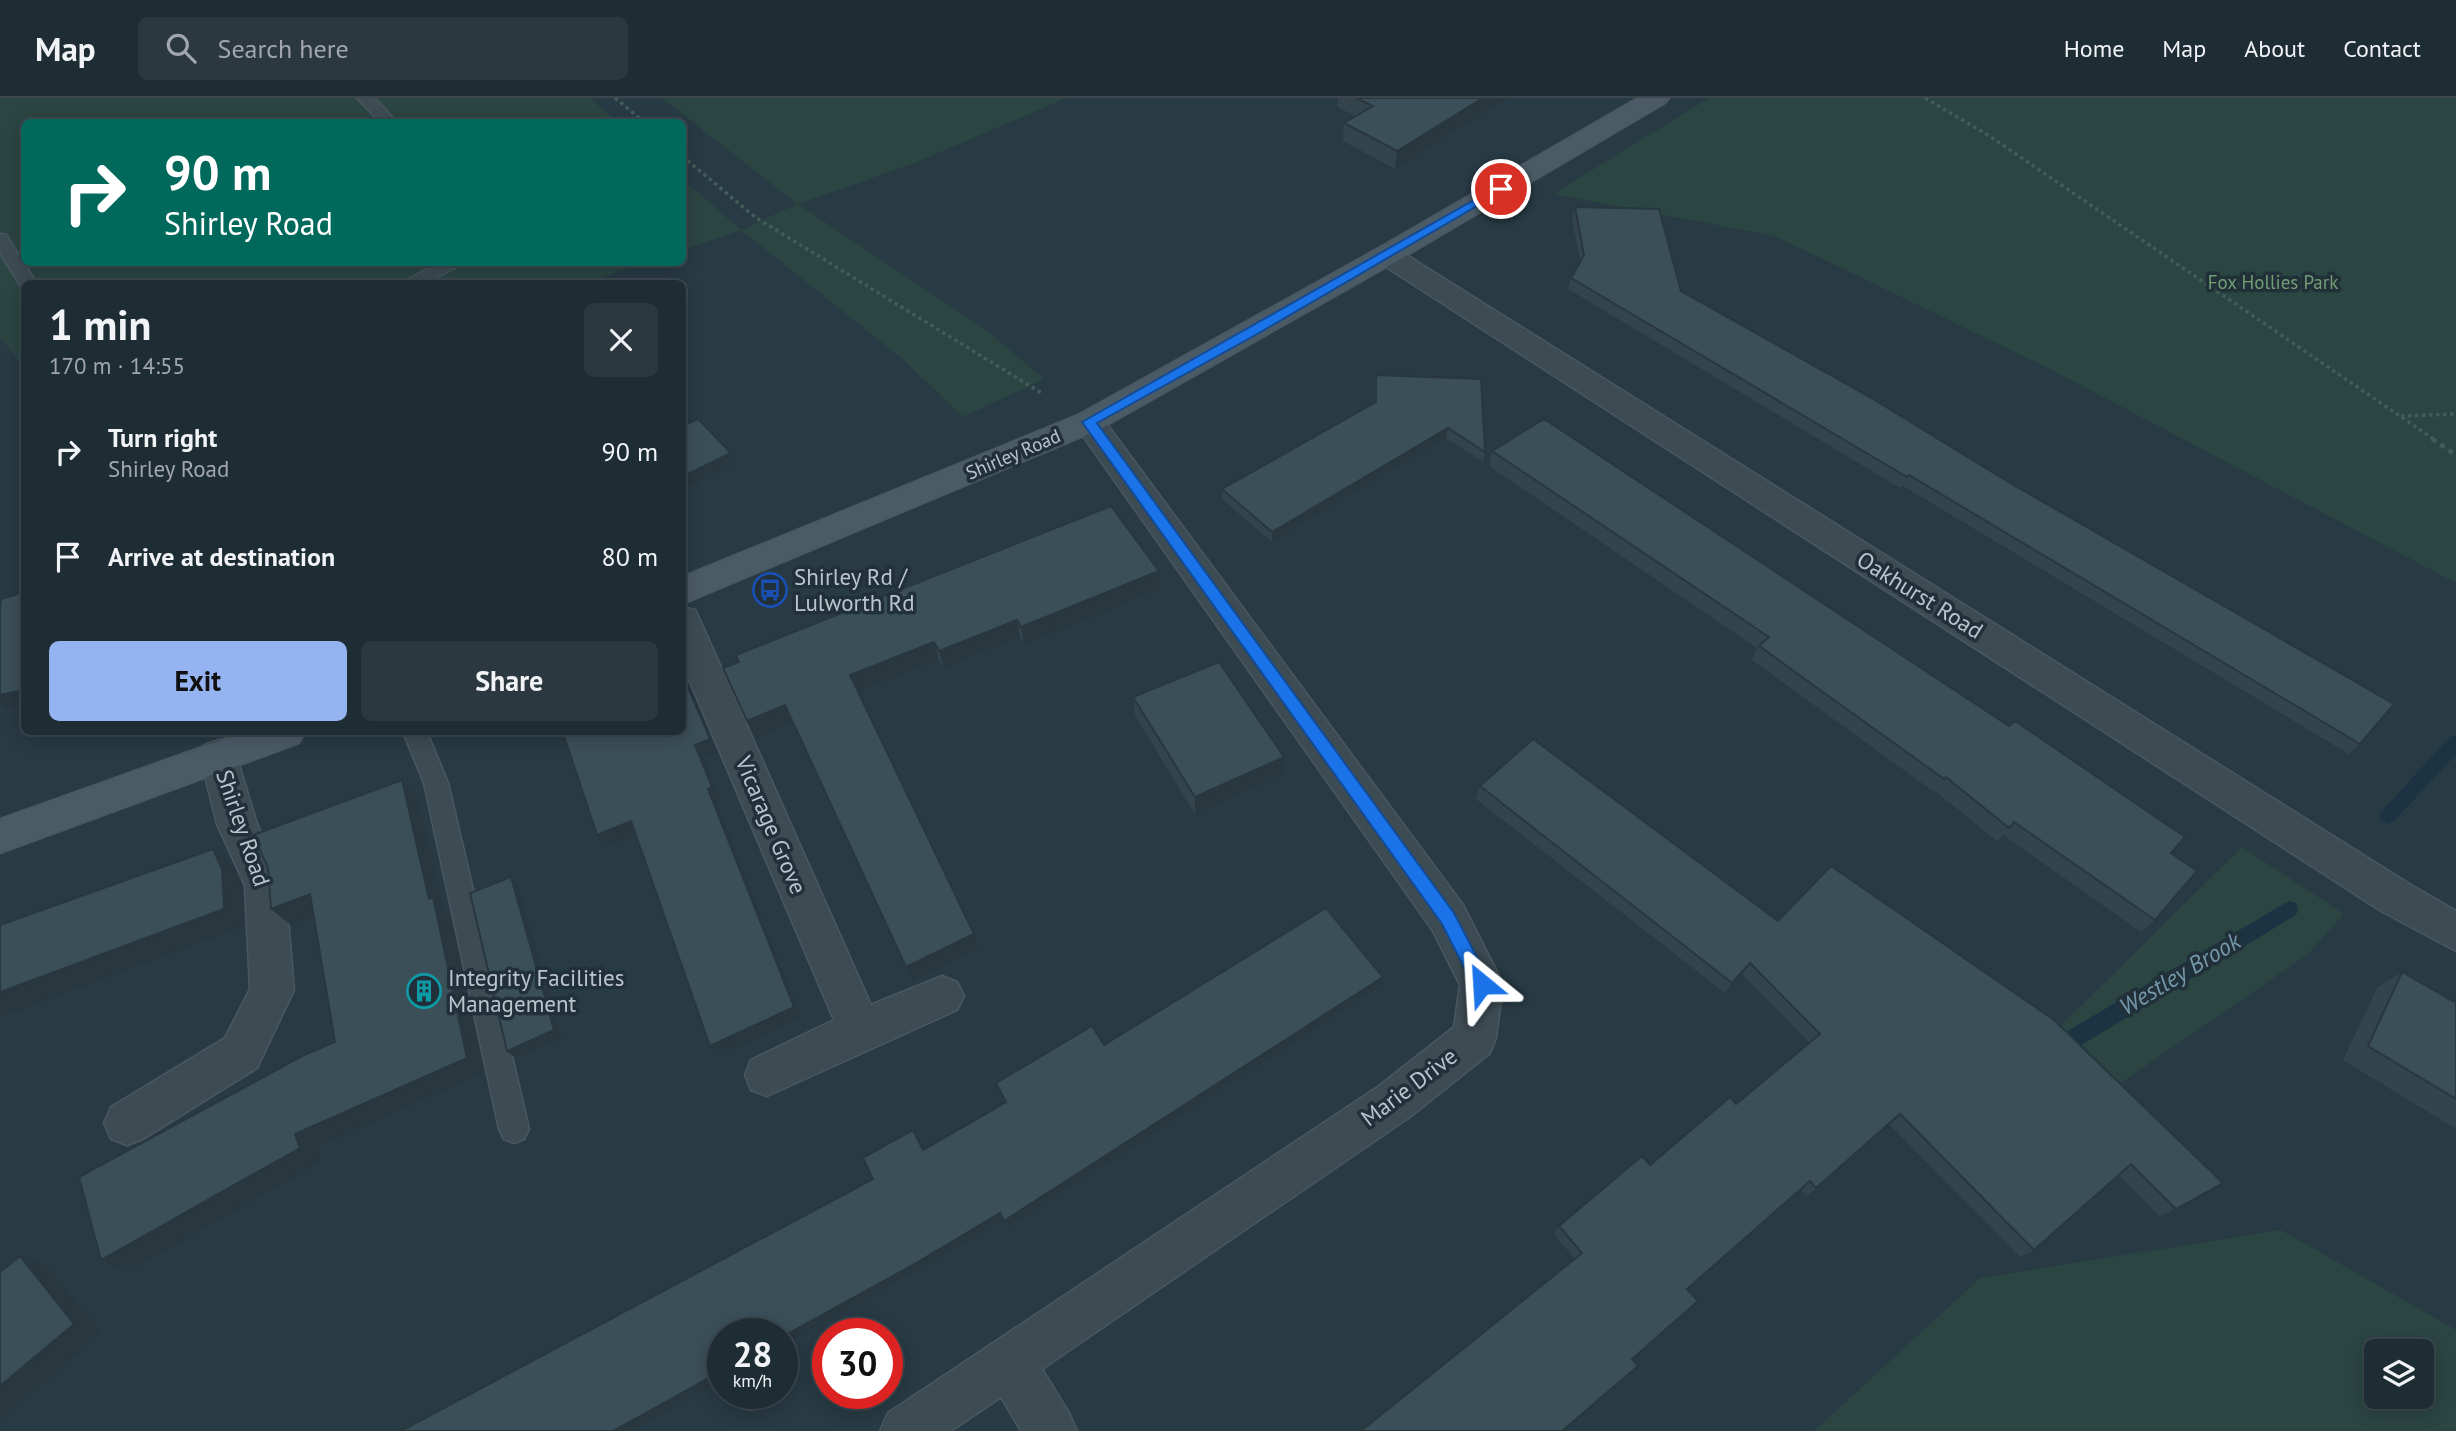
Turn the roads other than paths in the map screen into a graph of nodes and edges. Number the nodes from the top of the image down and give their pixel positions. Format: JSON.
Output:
{"nodes":[{"id":1,"x":365,"y":98,"type":"edge"},
{"id":2,"x":1656,"y":98,"type":"edge"},
{"id":3,"x":386,"y":119,"type":"edge"},
{"id":4,"x":0,"y":239,"type":"edge"},
{"id":5,"x":1387,"y":256,"type":"junction"},
{"id":6,"x":448,"y":266,"type":"edge"},
{"id":7,"x":26,"y":280,"type":"edge"},
{"id":8,"x":417,"y":280,"type":"edge"},
{"id":9,"x":1089,"y":422,"type":"junction"},
{"id":10,"x":686,"y":589,"type":"edge"},
{"id":11,"x":686,"y":629,"type":"edge"},
{"id":12,"x":277,"y":735,"type":"edge"},
{"id":13,"x":416,"y":735,"type":"edge"},
{"id":14,"x":219,"y":755,"type":"junction"},
{"id":15,"x":0,"y":836,"type":"edge"},
{"id":16,"x":2456,"y":932,"type":"edge"},
{"id":17,"x":942,"y":996,"type":"dead end"},
{"id":18,"x":860,"y":1030,"type":"junction"},
{"id":19,"x":767,"y":1075,"type":"dead end"},
{"id":20,"x":127,"y":1123,"type":"dead end"},
{"id":21,"x":514,"y":1129,"type":"dead end"},
{"id":22,"x":1008,"y":1362,"type":"junction"},
{"id":23,"x":906,"y":1431,"type":"edge"},
{"id":24,"x":1051,"y":1431,"type":"edge"}],
"edges":[{"from":1,"to":3,"type":"lane"},
{"from":2,"to":5,"type":"street","name":"Shirley Road"},
{"from":4,"to":7,"type":"lane"},
{"from":5,"to":9,"type":"street","name":"Shirley Road"},
{"from":5,"to":16,"type":"street","name":"Oakhurst Road"},
{"from":6,"to":8,"type":"lane"},
{"from":9,"to":10,"type":"street","name":"Shirley Road"},
{"from":9,"to":22,"type":"street","name":"Marie Drive"},
{"from":11,"to":18,"type":"street","name":"Vicarage Grove"},
{"from":12,"to":14,"type":"street","name":"Shirley Road"},
{"from":13,"to":21,"type":"lane"},
{"from":14,"to":15,"type":"street","name":"Shirley Road"},
{"from":14,"to":20,"type":"street","name":"Shirley Road"},
{"from":17,"to":18,"type":"street"},
{"from":18,"to":19,"type":"street"},
{"from":22,"to":23,"type":"street","name":"Marie Drive"},
{"from":22,"to":24,"type":"street"}]}
